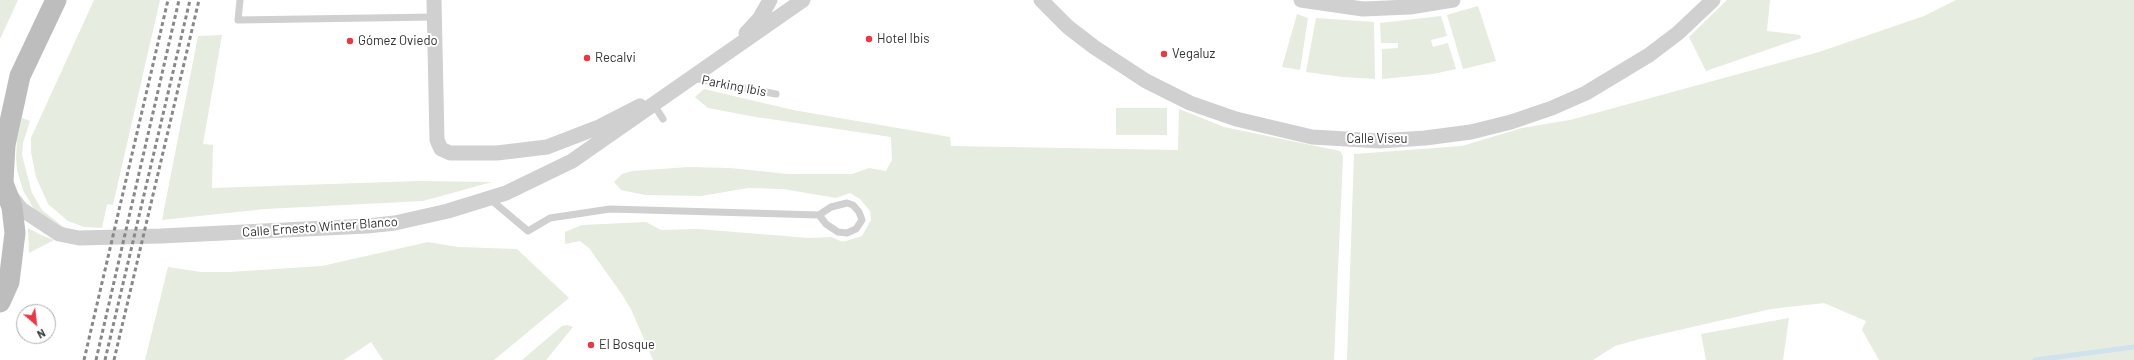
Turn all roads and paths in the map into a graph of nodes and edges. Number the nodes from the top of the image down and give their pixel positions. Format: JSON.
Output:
{"nodes":[{"id":1,"x":56,"y":0,"type":"edge"},
{"id":2,"x":240,"y":0,"type":"edge"},
{"id":3,"x":434,"y":0,"type":"edge"},
{"id":4,"x":770,"y":0,"type":"edge"},
{"id":5,"x":803,"y":0,"type":"edge"},
{"id":6,"x":1041,"y":0,"type":"edge"},
{"id":7,"x":1301,"y":0,"type":"edge"},
{"id":8,"x":1453,"y":0,"type":"edge"},
{"id":9,"x":1713,"y":0,"type":"edge"},
{"id":10,"x":434,"y":17,"type":"junction"},
{"id":11,"x":730,"y":52,"type":"junction"},
{"id":12,"x":20,"y":76,"type":"junction"},
{"id":13,"x":690,"y":80,"type":"junction"},
{"id":14,"x":776,"y":94,"type":"dead end"},
{"id":15,"x":0,"y":96,"type":"edge"},
{"id":16,"x":654,"y":105,"type":"junction"},
{"id":17,"x":663,"y":119,"type":"dead end"},
{"id":18,"x":3,"y":183,"type":"edge"},
{"id":19,"x":490,"y":199,"type":"junction"},
{"id":20,"x":819,"y":215,"type":"junction"},
{"id":21,"x":0,"y":302,"type":"edge"}],
"edges":[{"from":1,"to":12,"type":"main road"},
{"from":2,"to":10,"type":"lane"},
{"from":3,"to":10,"type":"street"},
{"from":4,"to":11,"type":"street"},
{"from":5,"to":11,"type":"street","name":"Calle Ernesto Winter Blanco"},
{"from":6,"to":9,"type":"street","name":"Calle Viseu"},
{"from":7,"to":8,"type":"street"},
{"from":10,"to":13,"type":"street","name":"Calle Ernesto Winter Blanco"},
{"from":11,"to":13,"type":"street","name":"Calle Ernesto Winter Blanco"},
{"from":12,"to":15,"type":"main road"},
{"from":12,"to":18,"type":"main road"},
{"from":13,"to":14,"type":"lane","name":"Parking Ibis"},
{"from":13,"to":16,"type":"street","name":"Calle Ernesto Winter Blanco"},
{"from":16,"to":17,"type":"lane"},
{"from":16,"to":19,"type":"street","name":"Calle Ernesto Winter Blanco"},
{"from":18,"to":19,"type":"street","name":"Calle Ernesto Winter Blanco"},
{"from":18,"to":21,"type":"main road"},
{"from":19,"to":20,"type":"lane"},
{"from":20,"to":20,"type":"lane"}]}
